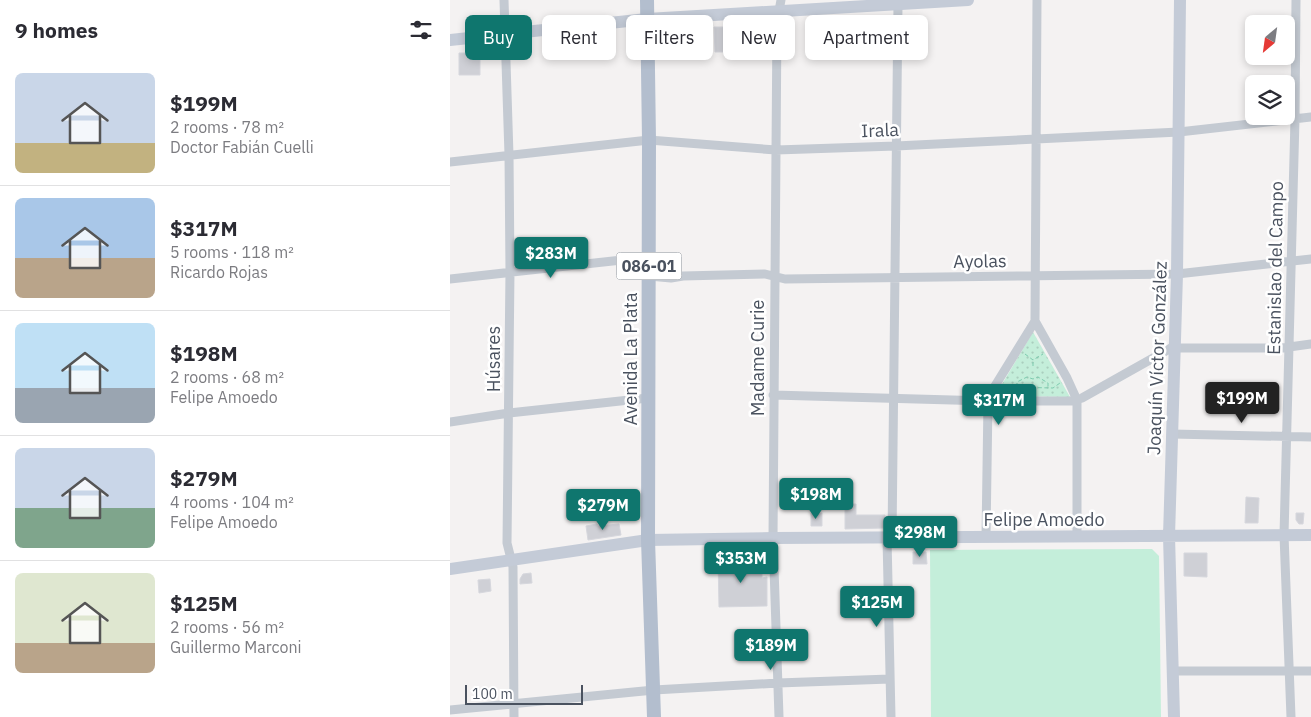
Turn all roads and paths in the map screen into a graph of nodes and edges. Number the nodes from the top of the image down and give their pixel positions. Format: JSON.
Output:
{"nodes":[{"id":1,"x":504,"y":0,"type":"edge"},
{"id":2,"x":647,"y":0,"type":"edge"},
{"id":3,"x":968,"y":0,"type":"edge"},
{"id":4,"x":1038,"y":0,"type":"edge"},
{"id":5,"x":1180,"y":0,"type":"edge"},
{"id":6,"x":1296,"y":0,"type":"edge"},
{"id":7,"x":911,"y":2,"type":"edge"},
{"id":8,"x":898,"y":4,"type":"junction"},
{"id":9,"x":780,"y":5,"type":"edge"},
{"id":10,"x":504,"y":15,"type":"edge"},
{"id":11,"x":647,"y":15,"type":"edge"},
{"id":12,"x":685,"y":15,"type":"edge"},
{"id":13,"x":626,"y":21,"type":"edge"},
{"id":14,"x":532,"y":31,"type":"edge"},
{"id":15,"x":465,"y":38,"type":"edge"},
{"id":16,"x":450,"y":40,"type":"edge"},
{"id":17,"x":506,"y":60,"type":"edge"},
{"id":18,"x":648,"y":60,"type":"edge"},
{"id":19,"x":1311,"y":117,"type":"edge"},
{"id":20,"x":1295,"y":119,"type":"joint"},
{"id":21,"x":1245,"y":125,"type":"edge"},
{"id":22,"x":1295,"y":125,"type":"edge"},
{"id":23,"x":1179,"y":132,"type":"junction"},
{"id":24,"x":1036,"y":139,"type":"junction"},
{"id":25,"x":649,"y":140,"type":"junction"},
{"id":26,"x":896,"y":146,"type":"junction"},
{"id":27,"x":776,"y":150,"type":"junction"},
{"id":28,"x":509,"y":155,"type":"junction"},
{"id":29,"x":450,"y":162,"type":"edge"},
{"id":30,"x":649,"y":258,"type":"junction"},
{"id":31,"x":1311,"y":259,"type":"edge"},
{"id":32,"x":1291,"y":262,"type":"junction"},
{"id":33,"x":510,"y":271,"type":"junction"},
{"id":34,"x":1177,"y":274,"type":"junction"},
{"id":35,"x":649,"y":276,"type":"junction"},
{"id":36,"x":774,"y":276,"type":"junction"},
{"id":37,"x":1035,"y":277,"type":"junction"},
{"id":38,"x":895,"y":278,"type":"junction"},
{"id":39,"x":450,"y":279,"type":"edge"},
{"id":40,"x":1034,"y":321,"type":"junction"},
{"id":41,"x":1311,"y":344,"type":"edge"},
{"id":42,"x":1175,"y":347,"type":"junction"},
{"id":43,"x":1289,"y":347,"type":"junction"},
{"id":44,"x":1017,"y":349,"type":"junction"},
{"id":45,"x":1050,"y":350,"type":"junction"},
{"id":46,"x":1033,"y":360,"type":"junction"},
{"id":47,"x":1033,"y":366,"type":"dead end"},
{"id":48,"x":1067,"y":378,"type":"junction"},
{"id":49,"x":998,"y":381,"type":"junction"},
{"id":50,"x":1017,"y":387,"type":"junction"},
{"id":51,"x":1048,"y":388,"type":"junction"},
{"id":52,"x":773,"y":395,"type":"junction"},
{"id":53,"x":648,"y":398,"type":"junction"},
{"id":54,"x":894,"y":398,"type":"junction"},
{"id":55,"x":988,"y":400,"type":"junction"},
{"id":56,"x":1078,"y":400,"type":"junction"},
{"id":57,"x":509,"y":413,"type":"junction"},
{"id":58,"x":450,"y":422,"type":"edge"},
{"id":59,"x":1172,"y":434,"type":"junction"},
{"id":60,"x":1287,"y":437,"type":"junction"},
{"id":61,"x":1311,"y":437,"type":"edge"},
{"id":62,"x":1284,"y":535,"type":"junction"},
{"id":63,"x":1311,"y":535,"type":"edge"},
{"id":64,"x":986,"y":536,"type":"junction"},
{"id":65,"x":1077,"y":536,"type":"junction"},
{"id":66,"x":1170,"y":536,"type":"junction"},
{"id":67,"x":773,"y":538,"type":"junction"},
{"id":68,"x":889,"y":538,"type":"junction"},
{"id":69,"x":648,"y":540,"type":"junction"},
{"id":70,"x":512,"y":561,"type":"junction"},
{"id":71,"x":450,"y":570,"type":"edge"},
{"id":72,"x":1172,"y":671,"type":"junction"},
{"id":73,"x":1289,"y":671,"type":"junction"},
{"id":74,"x":1311,"y":671,"type":"edge"},
{"id":75,"x":890,"y":679,"type":"junction"},
{"id":76,"x":778,"y":683,"type":"junction"},
{"id":77,"x":654,"y":690,"type":"junction"},
{"id":78,"x":514,"y":703,"type":"junction"},
{"id":79,"x":450,"y":710,"type":"edge"},
{"id":80,"x":514,"y":717,"type":"edge"},
{"id":81,"x":654,"y":717,"type":"edge"},
{"id":82,"x":779,"y":717,"type":"edge"},
{"id":83,"x":891,"y":717,"type":"edge"},
{"id":84,"x":1174,"y":717,"type":"edge"},
{"id":85,"x":1291,"y":717,"type":"edge"}],
"edges":[{"from":1,"to":10,"type":"street","name":"Húsares"},
{"from":2,"to":11,"type":"main road","name":"Avenida La Plata","number":"086-01"},
{"from":3,"to":7,"type":"street"},
{"from":4,"to":24,"type":"street"},
{"from":5,"to":23,"type":"street","name":"Joaquín Víctor González"},
{"from":6,"to":20,"type":"street","name":"Estanislao del Campo"},
{"from":7,"to":8,"type":"street"},
{"from":8,"to":9,"type":"street"},
{"from":8,"to":26,"type":"street"},
{"from":9,"to":12,"type":"street"},
{"from":9,"to":27,"type":"street","name":"Madame Curie"},
{"from":13,"to":14,"type":"street"},
{"from":15,"to":16,"type":"street"},
{"from":17,"to":28,"type":"street","name":"Húsares"},
{"from":18,"to":25,"type":"main road","name":"Avenida La Plata","number":"086-01"},
{"from":19,"to":20,"type":"street","name":"Irala"},
{"from":21,"to":23,"type":"street","name":"Irala"},
{"from":22,"to":32,"type":"street","name":"Estanislao del Campo"},
{"from":23,"to":24,"type":"street","name":"Irala"},
{"from":23,"to":34,"type":"street","name":"Joaquín Víctor González"},
{"from":24,"to":26,"type":"street","name":"Irala"},
{"from":24,"to":37,"type":"street"},
{"from":25,"to":27,"type":"street","name":"Irala"},
{"from":25,"to":28,"type":"street","name":"Irala"},
{"from":25,"to":30,"type":"main road","name":"Avenida La Plata","number":"086-01"},
{"from":26,"to":27,"type":"street","name":"Irala"},
{"from":26,"to":38,"type":"street"},
{"from":27,"to":36,"type":"street","name":"Madame Curie"},
{"from":28,"to":29,"type":"street","name":"Irala"},
{"from":28,"to":33,"type":"street","name":"Húsares"},
{"from":30,"to":33,"type":"street"},
{"from":30,"to":35,"type":"main road","name":"Avenida La Plata","number":"086-01"},
{"from":31,"to":32,"type":"street","name":"Ayolas"},
{"from":32,"to":34,"type":"street","name":"Ayolas"},
{"from":32,"to":43,"type":"street","name":"Estanislao del Campo"},
{"from":33,"to":39,"type":"street"},
{"from":33,"to":57,"type":"street","name":"Húsares"},
{"from":34,"to":37,"type":"street","name":"Ayolas"},
{"from":34,"to":42,"type":"street","name":"Joaquín Víctor González"},
{"from":35,"to":36,"type":"street","name":"Ayolas"},
{"from":35,"to":53,"type":"main road","name":"Avenida La Plata","number":"086-01"},
{"from":36,"to":38,"type":"street","name":"Ayolas"},
{"from":36,"to":52,"type":"street","name":"Madame Curie"},
{"from":37,"to":38,"type":"street","name":"Ayolas"},
{"from":37,"to":40,"type":"street"},
{"from":38,"to":54,"type":"street"},
{"from":40,"to":44,"type":"street"},
{"from":40,"to":45,"type":"street"},
{"from":41,"to":43,"type":"street"},
{"from":42,"to":43,"type":"street"},
{"from":42,"to":56,"type":"street"},
{"from":42,"to":59,"type":"street","name":"Joaquín Víctor González"},
{"from":43,"to":60,"type":"street","name":"Estanislao del Campo"},
{"from":44,"to":46,"type":"path"},
{"from":44,"to":49,"type":"street"},
{"from":45,"to":46,"type":"path"},
{"from":45,"to":48,"type":"street"},
{"from":46,"to":47,"type":"path"},
{"from":48,"to":51,"type":"path"},
{"from":48,"to":56,"type":"street"},
{"from":49,"to":50,"type":"path"},
{"from":49,"to":55,"type":"street"},
{"from":50,"to":51,"type":"path"},
{"from":50,"to":51,"type":"path"},
{"from":52,"to":54,"type":"street"},
{"from":52,"to":67,"type":"street","name":"Madame Curie"},
{"from":53,"to":57,"type":"street"},
{"from":53,"to":69,"type":"main road","name":"Avenida La Plata","number":"086-01"},
{"from":54,"to":55,"type":"street"},
{"from":54,"to":68,"type":"street"},
{"from":55,"to":56,"type":"street"},
{"from":55,"to":64,"type":"street"},
{"from":56,"to":65,"type":"street"},
{"from":57,"to":58,"type":"street"},
{"from":57,"to":70,"type":"street","name":"Húsares"},
{"from":59,"to":60,"type":"street"},
{"from":59,"to":66,"type":"street","name":"Joaquín Víctor González"},
{"from":60,"to":61,"type":"street"},
{"from":60,"to":62,"type":"street","name":"Estanislao del Campo"},
{"from":62,"to":63,"type":"street","name":"Felipe Amoedo"},
{"from":62,"to":66,"type":"street","name":"Felipe Amoedo"},
{"from":62,"to":73,"type":"street","name":"Estanislao del Campo"},
{"from":64,"to":65,"type":"street","name":"Felipe Amoedo"},
{"from":64,"to":68,"type":"street","name":"Felipe Amoedo"},
{"from":65,"to":66,"type":"street","name":"Felipe Amoedo"},
{"from":66,"to":72,"type":"street","name":"Joaquín Víctor González"},
{"from":67,"to":68,"type":"street","name":"Felipe Amoedo"},
{"from":67,"to":69,"type":"street","name":"Felipe Amoedo"},
{"from":67,"to":76,"type":"street","name":"Madame Curie"},
{"from":68,"to":75,"type":"street"},
{"from":69,"to":70,"type":"street","name":"Felipe Amoedo"},
{"from":69,"to":77,"type":"main road","name":"Avenida La Plata","number":"086-01"},
{"from":70,"to":71,"type":"street","name":"Felipe Amoedo"},
{"from":70,"to":78,"type":"street","name":"Húsares"},
{"from":72,"to":73,"type":"street"},
{"from":72,"to":84,"type":"street","name":"Joaquín Víctor González"},
{"from":73,"to":74,"type":"street"},
{"from":73,"to":85,"type":"street","name":"Estanislao del Campo"},
{"from":75,"to":76,"type":"street"},
{"from":75,"to":83,"type":"street"},
{"from":76,"to":77,"type":"street"},
{"from":76,"to":82,"type":"street","name":"Madame Curie"},
{"from":77,"to":78,"type":"street"},
{"from":77,"to":81,"type":"main road","name":"Avenida La Plata","number":"086-01"},
{"from":78,"to":79,"type":"street"},
{"from":78,"to":80,"type":"street","name":"Húsares"}]}
